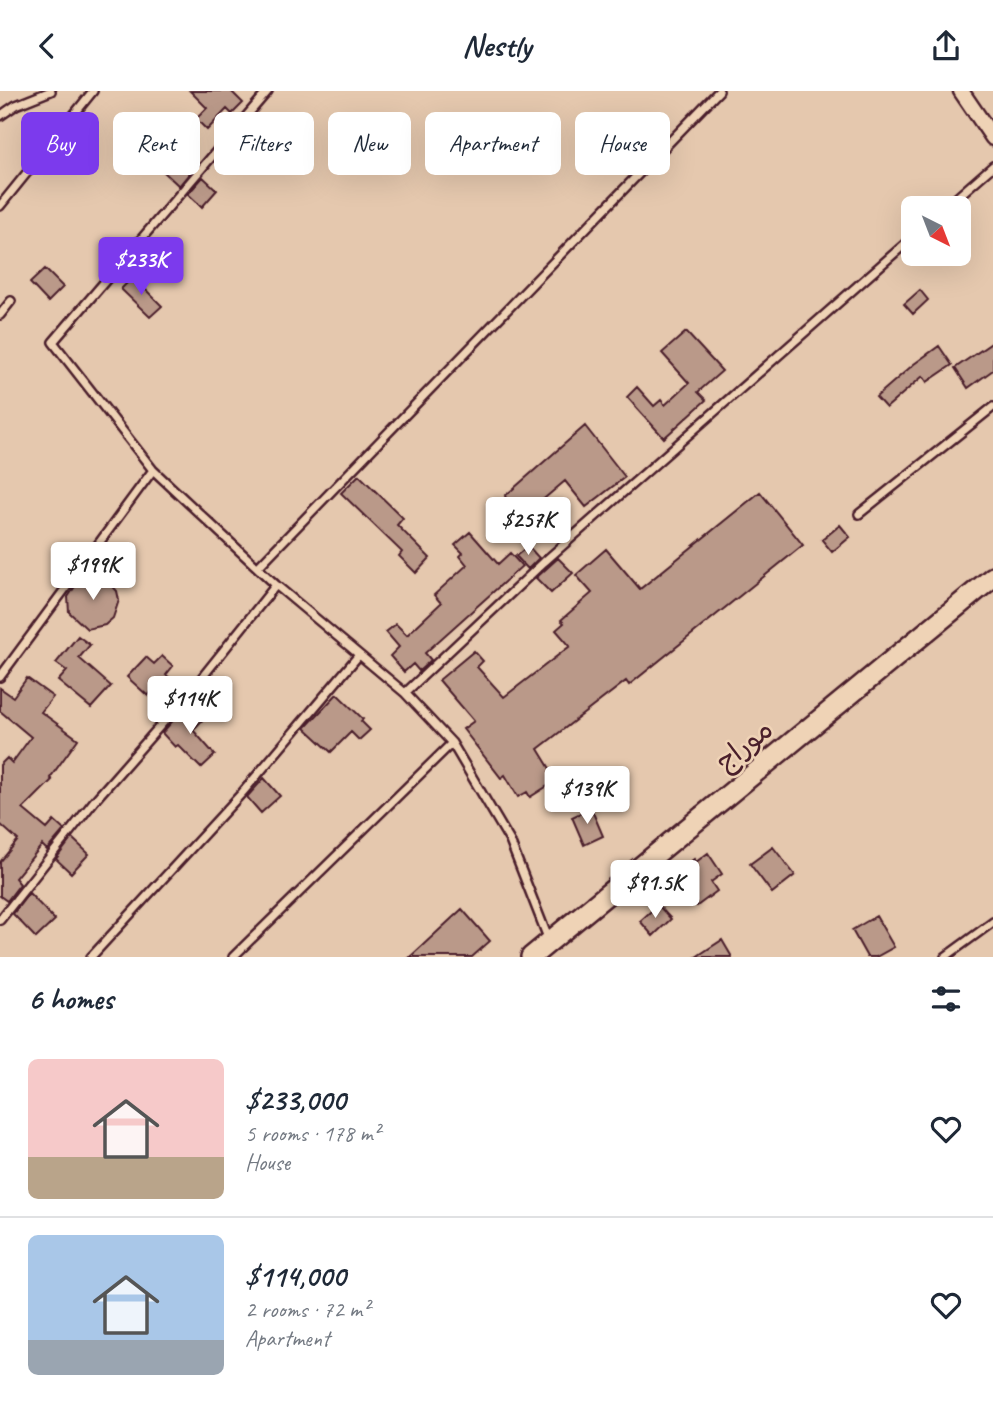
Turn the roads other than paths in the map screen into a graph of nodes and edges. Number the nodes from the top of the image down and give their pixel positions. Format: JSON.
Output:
{"nodes":[{"id":1,"x":51,"y":91,"type":"edge"},
{"id":2,"x":93,"y":91,"type":"edge"},
{"id":3,"x":268,"y":91,"type":"edge"},
{"id":4,"x":719,"y":91,"type":"edge"},
{"id":5,"x":961,"y":91,"type":"edge"},
{"id":6,"x":0,"y":116,"type":"edge"},
{"id":7,"x":993,"y":138,"type":"edge"},
{"id":8,"x":993,"y":166,"type":"edge"},
{"id":9,"x":959,"y":196,"type":"edge"},
{"id":10,"x":0,"y":206,"type":"edge"},
{"id":11,"x":901,"y":247,"type":"edge"},
{"id":12,"x":11,"y":301,"type":"dead end"},
{"id":13,"x":0,"y":315,"type":"edge"},
{"id":14,"x":993,"y":407,"type":"edge"},
{"id":15,"x":153,"y":470,"type":"junction"},
{"id":16,"x":859,"y":514,"type":"dead end"},
{"id":17,"x":258,"y":567,"type":"junction"},
{"id":18,"x":993,"y":577,"type":"edge"},
{"id":19,"x":276,"y":585,"type":"junction"},
{"id":20,"x":359,"y":655,"type":"junction"},
{"id":21,"x":0,"y":677,"type":"edge"},
{"id":22,"x":405,"y":693,"type":"junction"},
{"id":23,"x":452,"y":743,"type":"junction"},
{"id":24,"x":0,"y":920,"type":"edge"},
{"id":25,"x":993,"y":922,"type":"edge"},
{"id":26,"x":550,"y":941,"type":"junction"},
{"id":27,"x":91,"y":957,"type":"edge"},
{"id":28,"x":233,"y":957,"type":"edge"},
{"id":29,"x":531,"y":957,"type":"edge"},
{"id":30,"x":945,"y":957,"type":"edge"}],
"edges":[{"from":1,"to":6,"type":"lane"},
{"from":2,"to":10,"type":"lane"},
{"from":3,"to":15,"type":"lane"},
{"from":4,"to":17,"type":"lane"},
{"from":5,"to":7,"type":"street"},
{"from":8,"to":9,"type":"lane"},
{"from":11,"to":22,"type":"lane"},
{"from":12,"to":13,"type":"lane"},
{"from":14,"to":16,"type":"lane"},
{"from":15,"to":17,"type":"lane"},
{"from":15,"to":21,"type":"lane"},
{"from":17,"to":19,"type":"lane"},
{"from":18,"to":26,"type":"main road","name":"موراج"},
{"from":19,"to":20,"type":"lane"},
{"from":19,"to":24,"type":"lane"},
{"from":20,"to":22,"type":"lane"},
{"from":20,"to":27,"type":"lane"},
{"from":22,"to":23,"type":"lane"},
{"from":23,"to":26,"type":"lane"},
{"from":23,"to":28,"type":"lane"},
{"from":25,"to":30,"type":"lane"},
{"from":26,"to":29,"type":"main road","name":"موراج"}]}
